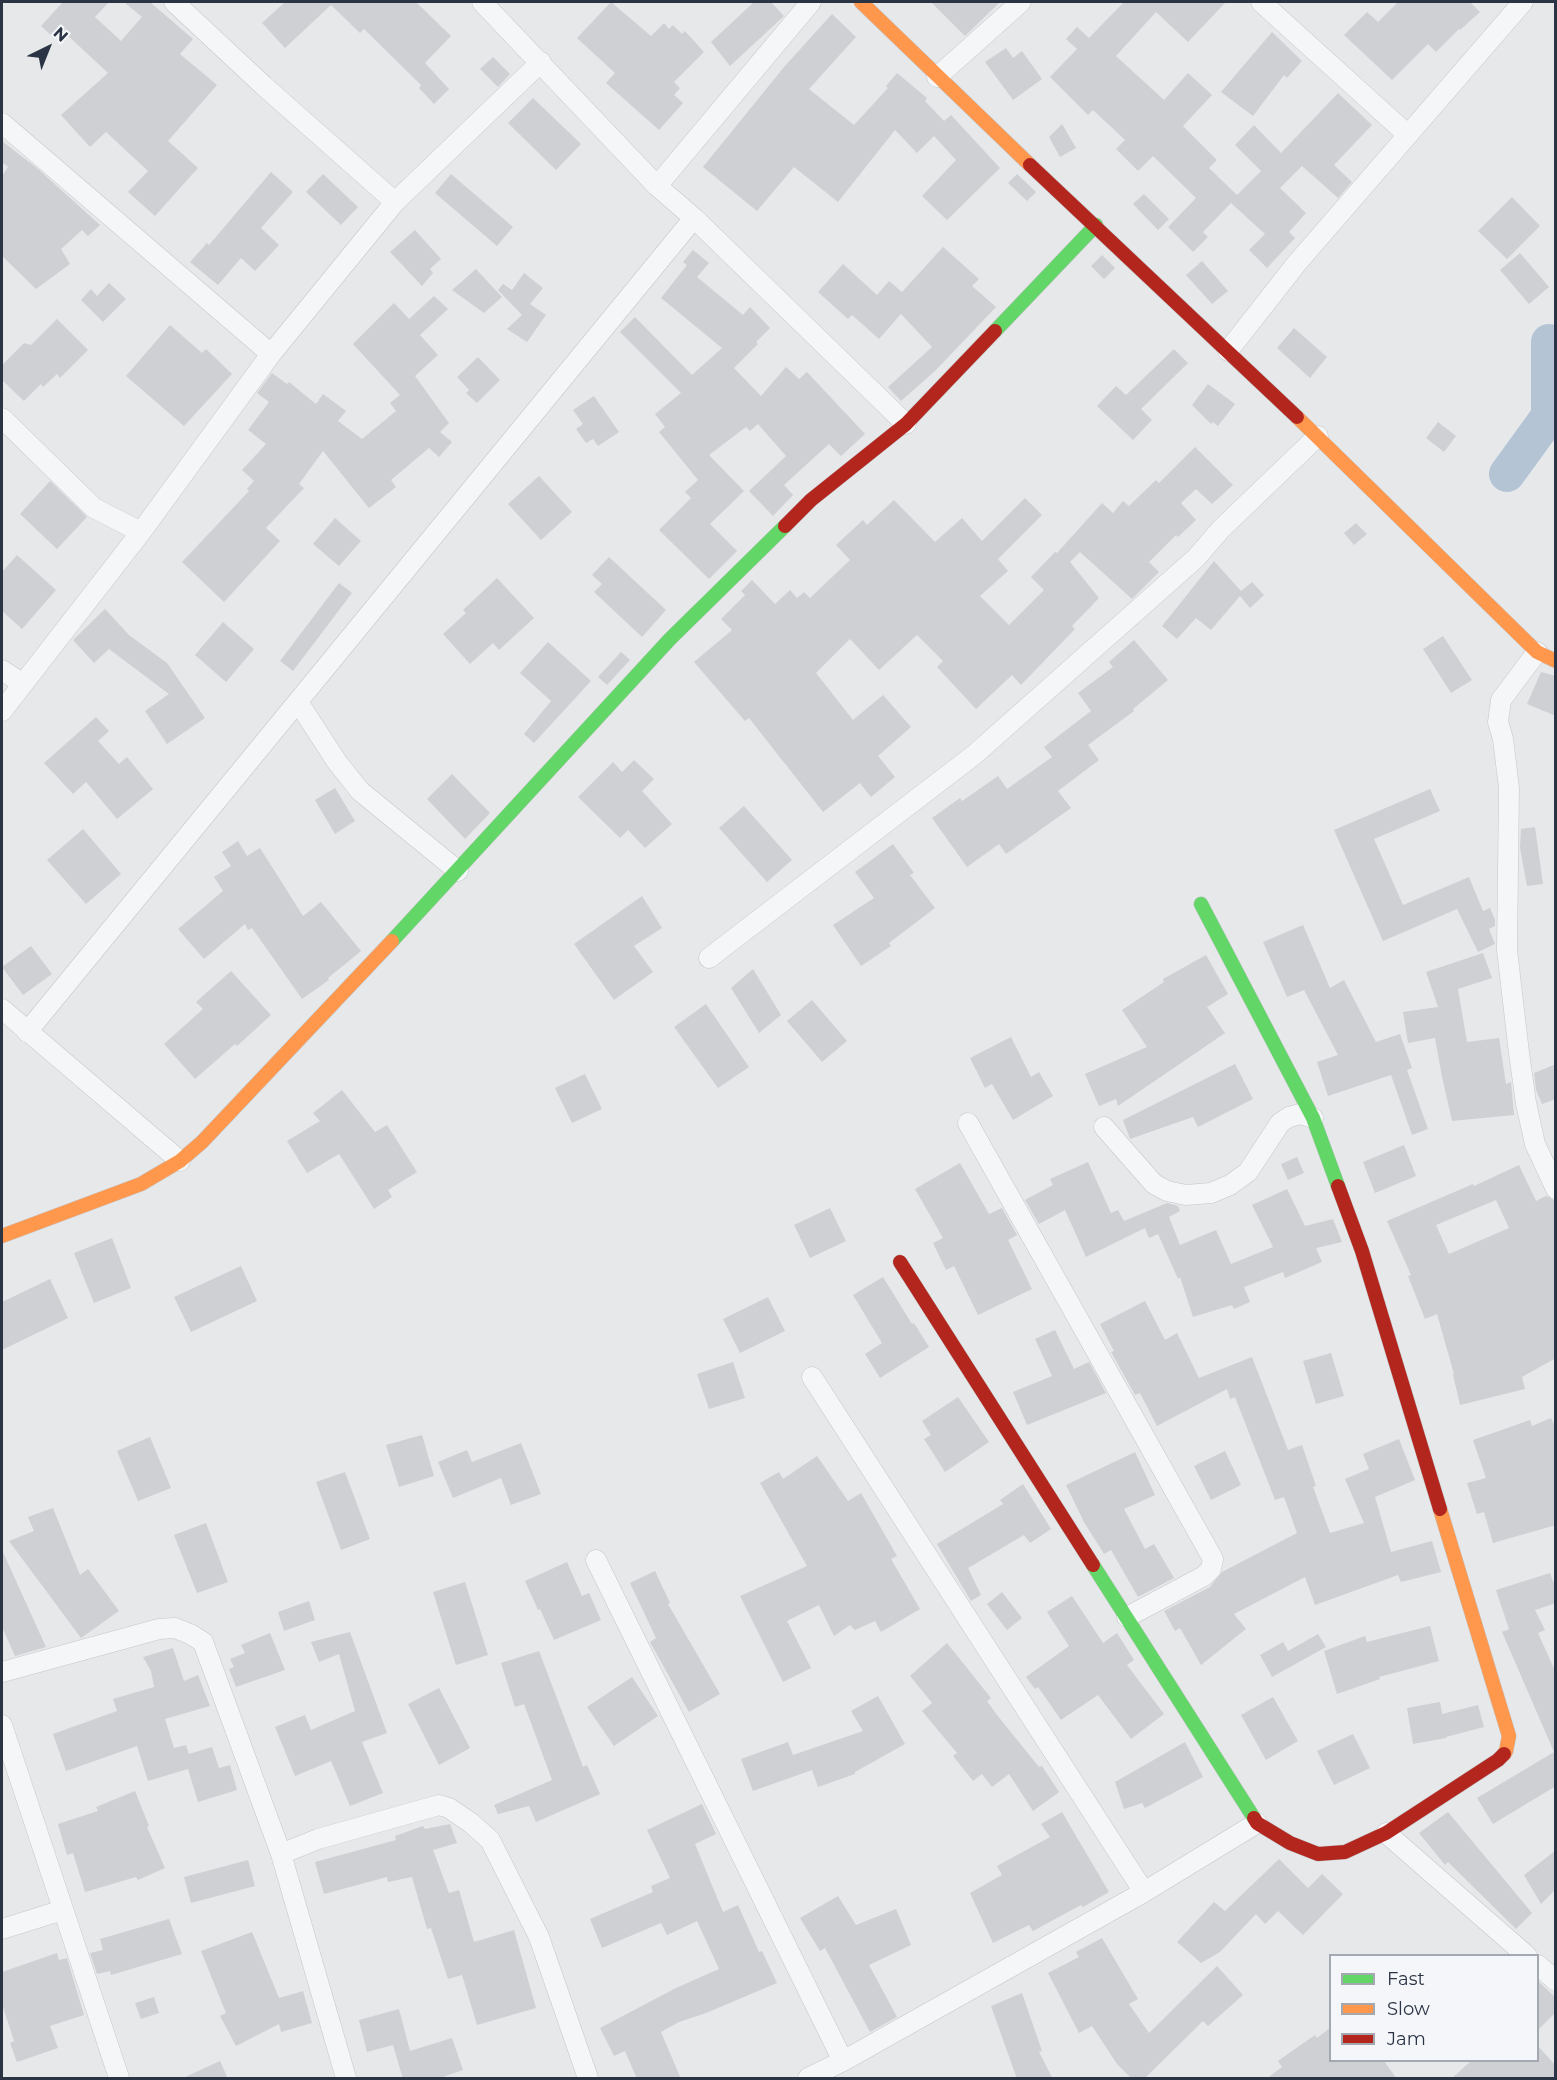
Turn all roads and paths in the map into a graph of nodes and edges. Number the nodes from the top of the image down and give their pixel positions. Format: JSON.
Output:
{"nodes":[{"id":1,"x":174,"y":2,"type":"edge"},
{"id":2,"x":482,"y":2,"type":"edge"},
{"id":3,"x":811,"y":2,"type":"edge"},
{"id":4,"x":861,"y":2,"type":"edge"},
{"id":5,"x":1020,"y":2,"type":"edge"},
{"id":6,"x":1261,"y":2,"type":"edge"},
{"id":7,"x":1523,"y":2,"type":"edge"},
{"id":8,"x":541,"y":62,"type":"junction"},
{"id":9,"x":937,"y":77,"type":"junction"},
{"id":10,"x":2,"y":123,"type":"edge"},
{"id":11,"x":1408,"y":135,"type":"junction"},
{"id":12,"x":657,"y":186,"type":"junction"},
{"id":13,"x":395,"y":202,"type":"junction"},
{"id":14,"x":694,"y":218,"type":"junction"},
{"id":15,"x":1096,"y":225,"type":"junction"},
{"id":16,"x":1228,"y":351,"type":"junction"},
{"id":17,"x":271,"y":354,"type":"junction"},
{"id":18,"x":2,"y":418,"type":"edge"},
{"id":19,"x":906,"y":424,"type":"junction"},
{"id":20,"x":1318,"y":436,"type":"junction"},
{"id":21,"x":141,"y":532,"type":"junction"},
{"id":22,"x":1537,"y":652,"type":"junction"},
{"id":23,"x":1556,"y":661,"type":"edge"},
{"id":24,"x":2,"y":670,"type":"edge"},
{"id":25,"x":22,"y":684,"type":"junction"},
{"id":26,"x":298,"y":702,"type":"junction"},
{"id":27,"x":2,"y":711,"type":"edge"},
{"id":28,"x":458,"y":871,"type":"junction"},
{"id":29,"x":1201,"y":904,"type":"dead end"},
{"id":30,"x":709,"y":958,"type":"dead end"},
{"id":31,"x":2,"y":1009,"type":"edge"},
{"id":32,"x":27,"y":1032,"type":"junction"},
{"id":33,"x":1314,"y":1118,"type":"junction"},
{"id":34,"x":968,"y":1124,"type":"dead end"},
{"id":35,"x":1104,"y":1127,"type":"dead end"},
{"id":36,"x":180,"y":1161,"type":"junction"},
{"id":37,"x":1556,"y":1189,"type":"edge"},
{"id":38,"x":2,"y":1236,"type":"edge"},
{"id":39,"x":900,"y":1262,"type":"dead end"},
{"id":40,"x":812,"y":1377,"type":"dead end"},
{"id":41,"x":596,"y":1560,"type":"dead end"},
{"id":42,"x":1126,"y":1617,"type":"junction"},
{"id":43,"x":2,"y":1672,"type":"edge"},
{"id":44,"x":2,"y":1725,"type":"edge"},
{"id":45,"x":1257,"y":1823,"type":"junction"},
{"id":46,"x":1386,"y":1833,"type":"junction"},
{"id":47,"x":281,"y":1854,"type":"junction"},
{"id":48,"x":1144,"y":1892,"type":"junction"},
{"id":49,"x":63,"y":1910,"type":"junction"},
{"id":50,"x":2,"y":1929,"type":"edge"},
{"id":51,"x":1525,"y":1954,"type":"edge"},
{"id":52,"x":1539,"y":1966,"type":"edge"},
{"id":53,"x":1556,"y":1981,"type":"edge"},
{"id":54,"x":843,"y":2061,"type":"junction"},
{"id":55,"x":119,"y":2079,"type":"edge"},
{"id":56,"x":346,"y":2079,"type":"edge"},
{"id":57,"x":588,"y":2079,"type":"edge"},
{"id":58,"x":808,"y":2079,"type":"edge"}],
"edges":[{"from":1,"to":13,"type":"street"},
{"from":2,"to":8,"type":"street"},
{"from":3,"to":12,"type":"street"},
{"from":4,"to":9,"type":"street"},
{"from":5,"to":9,"type":"street"},
{"from":6,"to":11,"type":"street"},
{"from":7,"to":11,"type":"street"},
{"from":8,"to":12,"type":"street"},
{"from":8,"to":13,"type":"street"},
{"from":9,"to":15,"type":"street"},
{"from":10,"to":17,"type":"street"},
{"from":11,"to":16,"type":"street"},
{"from":12,"to":14,"type":"street"},
{"from":13,"to":17,"type":"street"},
{"from":14,"to":19,"type":"street"},
{"from":14,"to":26,"type":"street"},
{"from":15,"to":16,"type":"street"},
{"from":15,"to":19,"type":"street"},
{"from":16,"to":20,"type":"street"},
{"from":17,"to":21,"type":"street"},
{"from":18,"to":21,"type":"street"},
{"from":19,"to":28,"type":"street"},
{"from":20,"to":22,"type":"street"},
{"from":20,"to":30,"type":"street"},
{"from":21,"to":25,"type":"street"},
{"from":22,"to":23,"type":"street"},
{"from":22,"to":37,"type":"street"},
{"from":24,"to":25,"type":"street"},
{"from":25,"to":27,"type":"street"},
{"from":26,"to":28,"type":"street"},
{"from":26,"to":32,"type":"street"},
{"from":28,"to":36,"type":"street"},
{"from":29,"to":33,"type":"street"},
{"from":31,"to":32,"type":"street"},
{"from":32,"to":36,"type":"street"},
{"from":33,"to":35,"type":"street"},
{"from":33,"to":46,"type":"street"},
{"from":34,"to":42,"type":"street"},
{"from":36,"to":38,"type":"street"},
{"from":39,"to":42,"type":"street"},
{"from":40,"to":48,"type":"street"},
{"from":41,"to":54,"type":"street"},
{"from":42,"to":45,"type":"street"},
{"from":43,"to":47,"type":"street"},
{"from":44,"to":49,"type":"street"},
{"from":45,"to":46,"type":"street"},
{"from":45,"to":48,"type":"street"},
{"from":46,"to":51,"type":"street"},
{"from":47,"to":56,"type":"street"},
{"from":47,"to":57,"type":"street"},
{"from":48,"to":54,"type":"street"},
{"from":49,"to":50,"type":"street"},
{"from":49,"to":55,"type":"street"},
{"from":52,"to":53,"type":"street"},
{"from":54,"to":58,"type":"street"}]}
